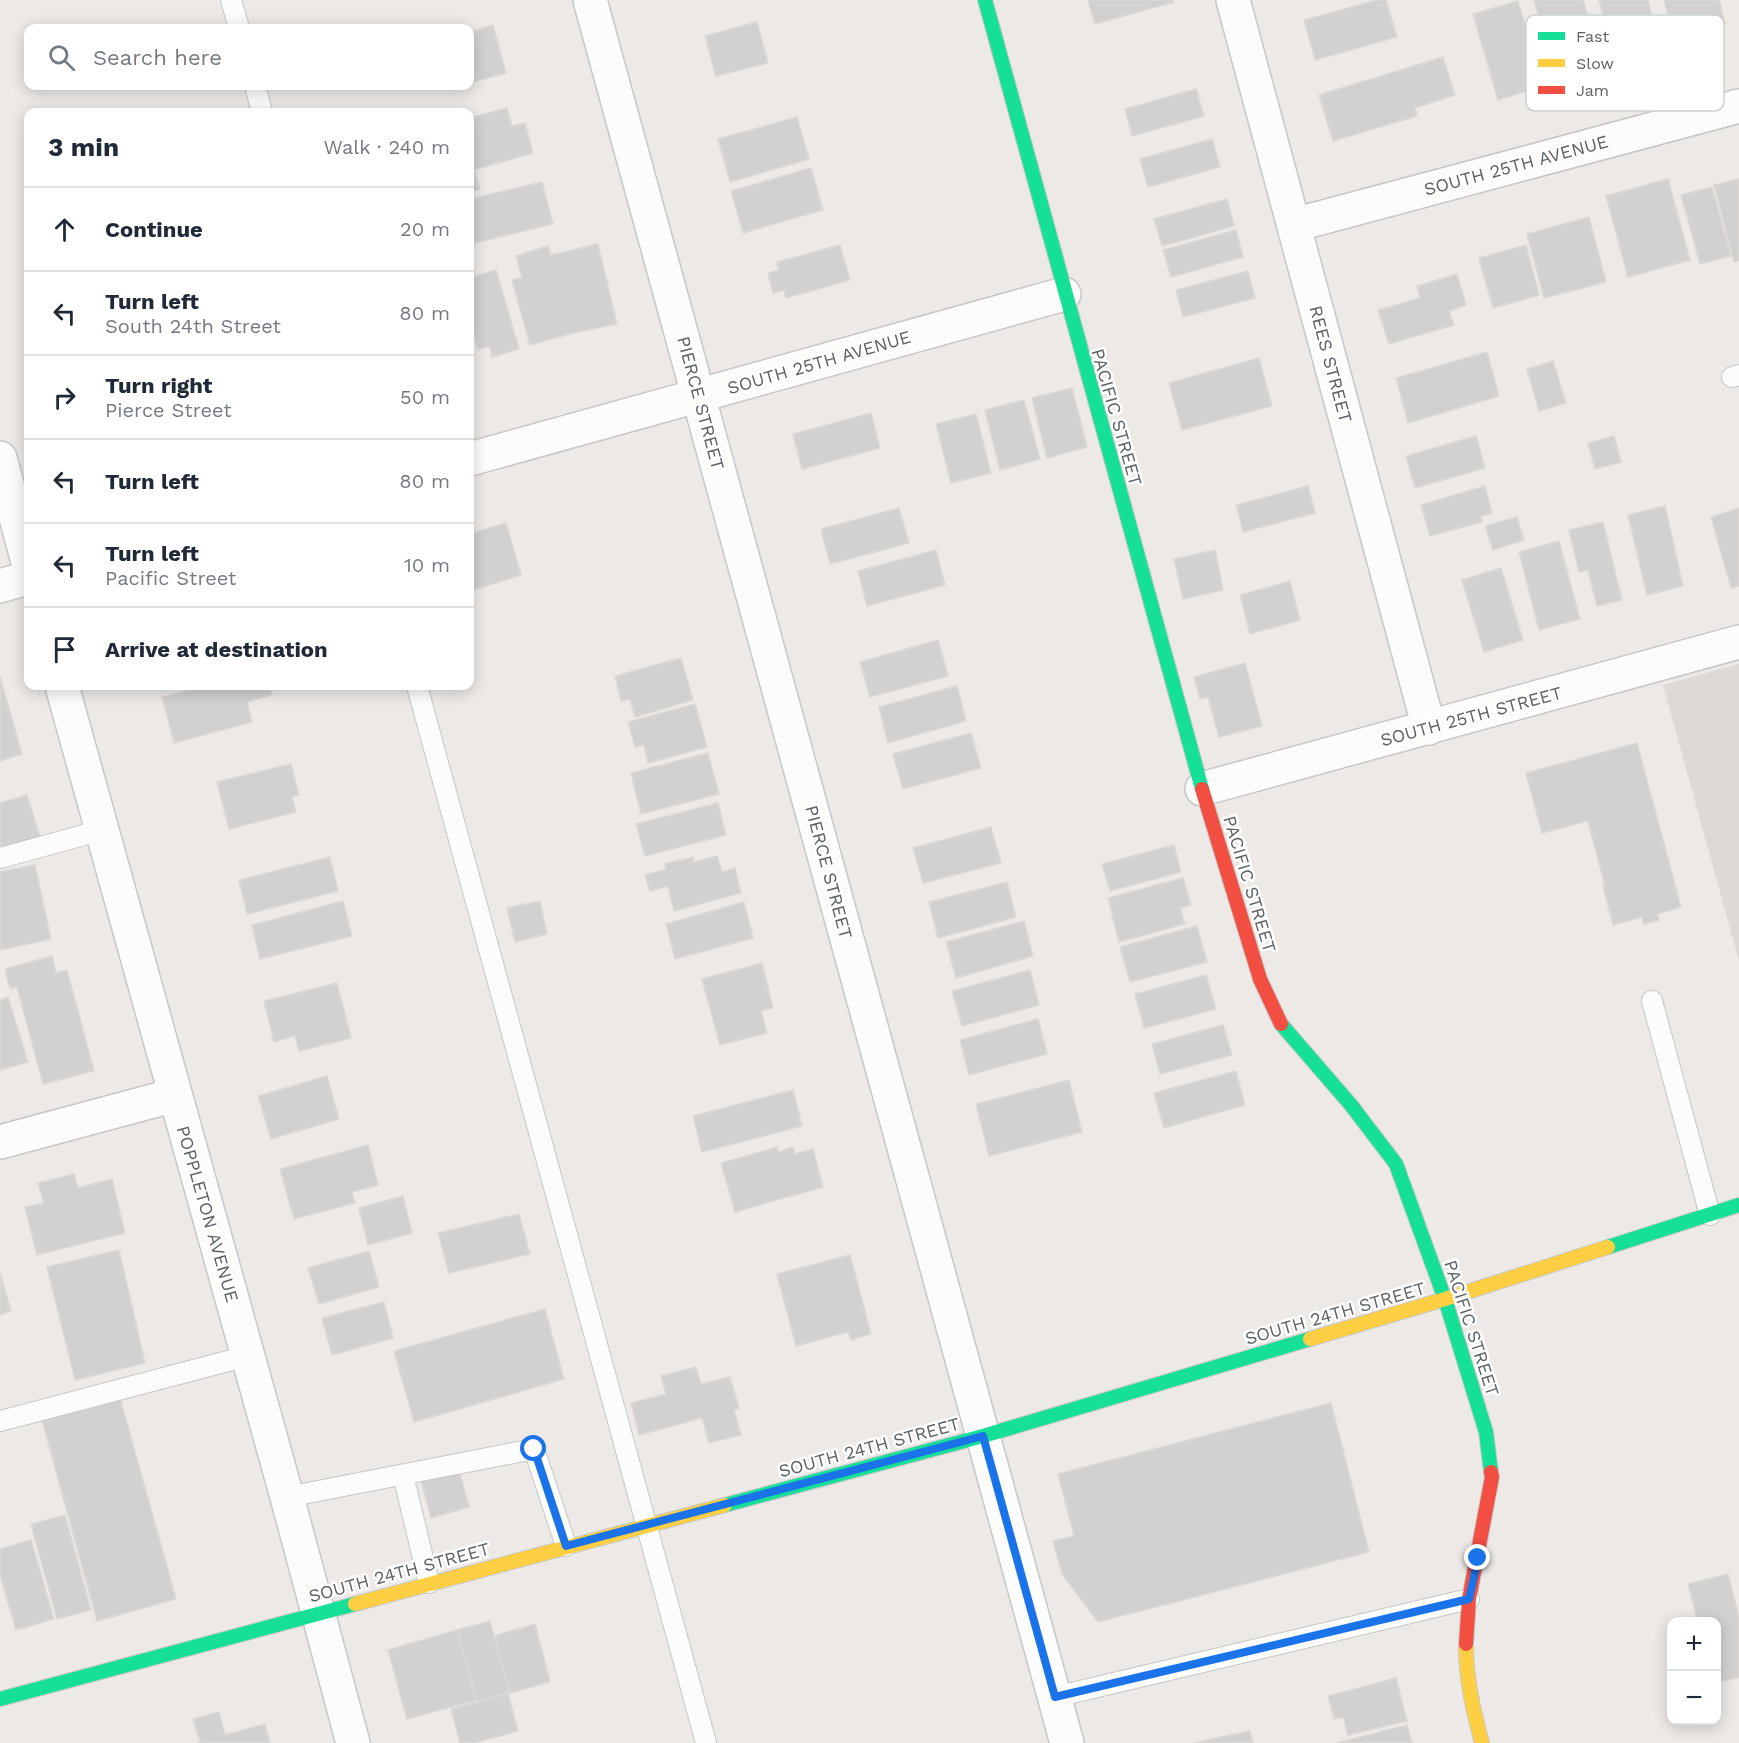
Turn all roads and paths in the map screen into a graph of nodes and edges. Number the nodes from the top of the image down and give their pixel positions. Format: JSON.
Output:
{"nodes":[{"id":1,"x":231,"y":0,"type":"edge"},
{"id":2,"x":590,"y":0,"type":"edge"},
{"id":3,"x":985,"y":0,"type":"edge"},
{"id":4,"x":1233,"y":0,"type":"edge"},
{"id":5,"x":238,"y":24,"type":"edge"},
{"id":6,"x":256,"y":90,"type":"edge"},
{"id":7,"x":1739,"y":106,"type":"edge"},
{"id":8,"x":261,"y":108,"type":"edge"},
{"id":9,"x":1724,"y":110,"type":"edge"},
{"id":10,"x":1720,"y":111,"type":"edge"},
{"id":11,"x":1294,"y":225,"type":"junction"},
{"id":12,"x":1064,"y":294,"type":"junction"},
{"id":13,"x":699,"y":395,"type":"junction"},
{"id":14,"x":0,"y":458,"type":"edge"},
{"id":15,"x":474,"y":458,"type":"edge"},
{"id":16,"x":24,"y":547,"type":"edge"},
{"id":17,"x":24,"y":579,"type":"edge"},
{"id":18,"x":0,"y":586,"type":"edge"},
{"id":19,"x":1739,"y":642,"type":"edge"},
{"id":20,"x":63,"y":690,"type":"edge"},
{"id":21,"x":418,"y":690,"type":"edge"},
{"id":22,"x":1429,"y":728,"type":"junction"},
{"id":23,"x":1202,"y":789,"type":"junction"},
{"id":24,"x":102,"y":830,"type":"junction"},
{"id":25,"x":0,"y":858,"type":"edge"},
{"id":26,"x":1652,"y":1001,"type":"dead end"},
{"id":27,"x":175,"y":1095,"type":"junction"},
{"id":28,"x":0,"y":1142,"type":"edge"},
{"id":29,"x":1739,"y":1205,"type":"edge"},
{"id":30,"x":1710,"y":1215,"type":"junction"},
{"id":31,"x":1444,"y":1299,"type":"junction"},
{"id":32,"x":247,"y":1356,"type":"junction"},
{"id":33,"x":0,"y":1421,"type":"edge"},
{"id":34,"x":983,"y":1436,"type":"junction"},
{"id":35,"x":403,"y":1475,"type":"junction"},
{"id":36,"x":287,"y":1497,"type":"junction"},
{"id":37,"x":646,"y":1525,"type":"junction"},
{"id":38,"x":566,"y":1546,"type":"junction"},
{"id":39,"x":429,"y":1583,"type":"junction"},
{"id":40,"x":1469,"y":1599,"type":"junction"},
{"id":41,"x":318,"y":1612,"type":"junction"},
{"id":42,"x":1055,"y":1697,"type":"junction"},
{"id":43,"x":0,"y":1699,"type":"edge"},
{"id":44,"x":353,"y":1743,"type":"edge"},
{"id":45,"x":706,"y":1743,"type":"edge"},
{"id":46,"x":1067,"y":1743,"type":"edge"},
{"id":47,"x":1482,"y":1743,"type":"edge"}],
"edges":[{"from":1,"to":5,"type":"lane"},
{"from":2,"to":13,"type":"street","name":"PIERCE STREET"},
{"from":3,"to":12,"type":"street","name":"PACIFIC STREET"},
{"from":4,"to":11,"type":"street","name":"REES STREET"},
{"from":6,"to":8,"type":"lane"},
{"from":7,"to":9,"type":"street","name":"SOUTH 25TH AVENUE"},
{"from":10,"to":11,"type":"street","name":"SOUTH 25TH AVENUE"},
{"from":11,"to":22,"type":"street","name":"REES STREET"},
{"from":12,"to":13,"type":"street","name":"SOUTH 25TH AVENUE"},
{"from":12,"to":23,"type":"street","name":"PACIFIC STREET"},
{"from":13,"to":15,"type":"street","name":"SOUTH 25TH AVENUE"},
{"from":13,"to":34,"type":"street","name":"PIERCE STREET"},
{"from":14,"to":16,"type":"street"},
{"from":17,"to":18,"type":"street"},
{"from":19,"to":22,"type":"street","name":"SOUTH 25TH STREET"},
{"from":20,"to":24,"type":"street","name":"POPPLETON AVENUE"},
{"from":21,"to":37,"type":"lane"},
{"from":22,"to":23,"type":"street","name":"SOUTH 25TH STREET"},
{"from":23,"to":31,"type":"street","name":"PACIFIC STREET"},
{"from":24,"to":25,"type":"lane"},
{"from":24,"to":27,"type":"street","name":"POPPLETON AVENUE"},
{"from":26,"to":30,"type":"lane"},
{"from":27,"to":28,"type":"street"},
{"from":27,"to":32,"type":"street","name":"POPPLETON AVENUE"},
{"from":29,"to":30,"type":"street","name":"SOUTH 24TH STREET"},
{"from":30,"to":31,"type":"street","name":"SOUTH 24TH STREET"},
{"from":31,"to":34,"type":"street","name":"SOUTH 24TH STREET"},
{"from":31,"to":40,"type":"street","name":"PACIFIC STREET"},
{"from":32,"to":33,"type":"lane"},
{"from":32,"to":36,"type":"street","name":"POPPLETON AVENUE"},
{"from":34,"to":37,"type":"street","name":"SOUTH 24TH STREET"},
{"from":34,"to":42,"type":"street","name":"PIERCE STREET"},
{"from":35,"to":36,"type":"lane"},
{"from":35,"to":38,"type":"lane"},
{"from":35,"to":39,"type":"lane"},
{"from":36,"to":41,"type":"street","name":"POPPLETON AVENUE"},
{"from":37,"to":38,"type":"street","name":"SOUTH 24TH STREET"},
{"from":37,"to":45,"type":"lane"},
{"from":38,"to":39,"type":"street","name":"SOUTH 24TH STREET"},
{"from":39,"to":41,"type":"street","name":"SOUTH 24TH STREET"},
{"from":40,"to":42,"type":"lane"},
{"from":40,"to":47,"type":"street","name":"PACIFIC STREET"},
{"from":41,"to":43,"type":"street","name":"SOUTH 24TH STREET"},
{"from":41,"to":44,"type":"street","name":"POPPLETON AVENUE"},
{"from":42,"to":46,"type":"street","name":"PIERCE STREET"}]}
